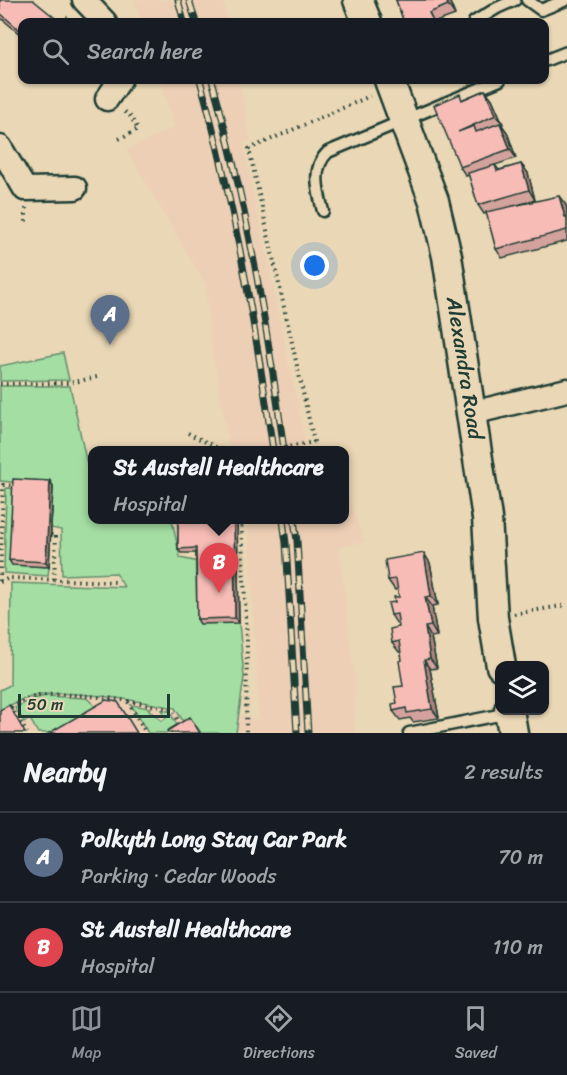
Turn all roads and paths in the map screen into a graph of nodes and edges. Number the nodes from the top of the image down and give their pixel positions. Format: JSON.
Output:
{"nodes":[{"id":1,"x":84,"y":0,"type":"edge"},
{"id":2,"x":358,"y":0,"type":"edge"},
{"id":3,"x":515,"y":0,"type":"edge"},
{"id":4,"x":527,"y":0,"type":"edge"},
{"id":5,"x":566,"y":0,"type":"edge"},
{"id":6,"x":101,"y":18,"type":"edge"},
{"id":7,"x":365,"y":18,"type":"edge"},
{"id":8,"x":481,"y":18,"type":"edge"},
{"id":9,"x":567,"y":52,"type":"edge"},
{"id":10,"x":549,"y":59,"type":"edge"},
{"id":11,"x":117,"y":84,"type":"edge"},
{"id":12,"x":391,"y":84,"type":"edge"},
{"id":13,"x":490,"y":84,"type":"edge"},
{"id":14,"x":107,"y":99,"type":"joint"},
{"id":15,"x":403,"y":119,"type":"junction"},
{"id":16,"x":119,"y":139,"type":"dead end"},
{"id":17,"x":0,"y":147,"type":"edge"},
{"id":18,"x":75,"y":188,"type":"dead end"},
{"id":19,"x":323,"y":211,"type":"dead end"},
{"id":20,"x":97,"y":377,"type":"dead end"},
{"id":21,"x":0,"y":384,"type":"edge"},
{"id":22,"x":567,"y":390,"type":"edge"},
{"id":23,"x":472,"y":413,"type":"junction"},
{"id":24,"x":189,"y":433,"type":"dead end"},
{"id":25,"x":214,"y":446,"type":"edge"},
{"id":26,"x":293,"y":446,"type":"edge"},
{"id":27,"x":16,"y":486,"type":"edge"},
{"id":28,"x":241,"y":524,"type":"edge"},
{"id":29,"x":51,"y":535,"type":"dead end"},
{"id":30,"x":54,"y":579,"type":"junction"},
{"id":31,"x":0,"y":582,"type":"edge"},
{"id":32,"x":117,"y":582,"type":"dead end"},
{"id":33,"x":567,"y":605,"type":"edge"},
{"id":34,"x":493,"y":618,"type":"junction"},
{"id":35,"x":500,"y":661,"type":"edge"},
{"id":36,"x":128,"y":702,"type":"junction"},
{"id":37,"x":11,"y":707,"type":"junction"},
{"id":38,"x":0,"y":713,"type":"edge"},
{"id":39,"x":510,"y":719,"type":"edge"},
{"id":40,"x":27,"y":733,"type":"edge"},
{"id":41,"x":146,"y":733,"type":"edge"},
{"id":42,"x":186,"y":733,"type":"edge"},
{"id":43,"x":246,"y":733,"type":"edge"},
{"id":44,"x":409,"y":733,"type":"edge"}],
"edges":[{"from":1,"to":6,"type":"street"},
{"from":2,"to":7,"type":"street"},
{"from":3,"to":8,"type":"lane"},
{"from":4,"to":5,"type":"lane"},
{"from":9,"to":10,"type":"lane"},
{"from":11,"to":14,"type":"street"},
{"from":12,"to":15,"type":"street","name":"Alexandra Road"},
{"from":12,"to":26,"type":"path","bridge":true},
{"from":13,"to":15,"type":"lane"},
{"from":14,"to":16,"type":"path"},
{"from":15,"to":19,"type":"lane"},
{"from":15,"to":23,"type":"street","name":"Alexandra Road"},
{"from":17,"to":18,"type":"street"},
{"from":20,"to":21,"type":"path"},
{"from":22,"to":23,"type":"street"},
{"from":23,"to":34,"type":"street","name":"Alexandra Road"},
{"from":24,"to":25,"type":"path"},
{"from":27,"to":31,"type":"path"},
{"from":28,"to":43,"type":"path"},
{"from":29,"to":30,"type":"path"},
{"from":30,"to":31,"type":"path"},
{"from":30,"to":32,"type":"path"},
{"from":33,"to":34,"type":"path"},
{"from":34,"to":35,"type":"street","name":"Alexandra Road"},
{"from":36,"to":37,"type":"path"},
{"from":36,"to":41,"type":"path"},
{"from":36,"to":42,"type":"path"},
{"from":37,"to":38,"type":"path"},
{"from":37,"to":40,"type":"path"},
{"from":39,"to":44,"type":"lane"}]}
